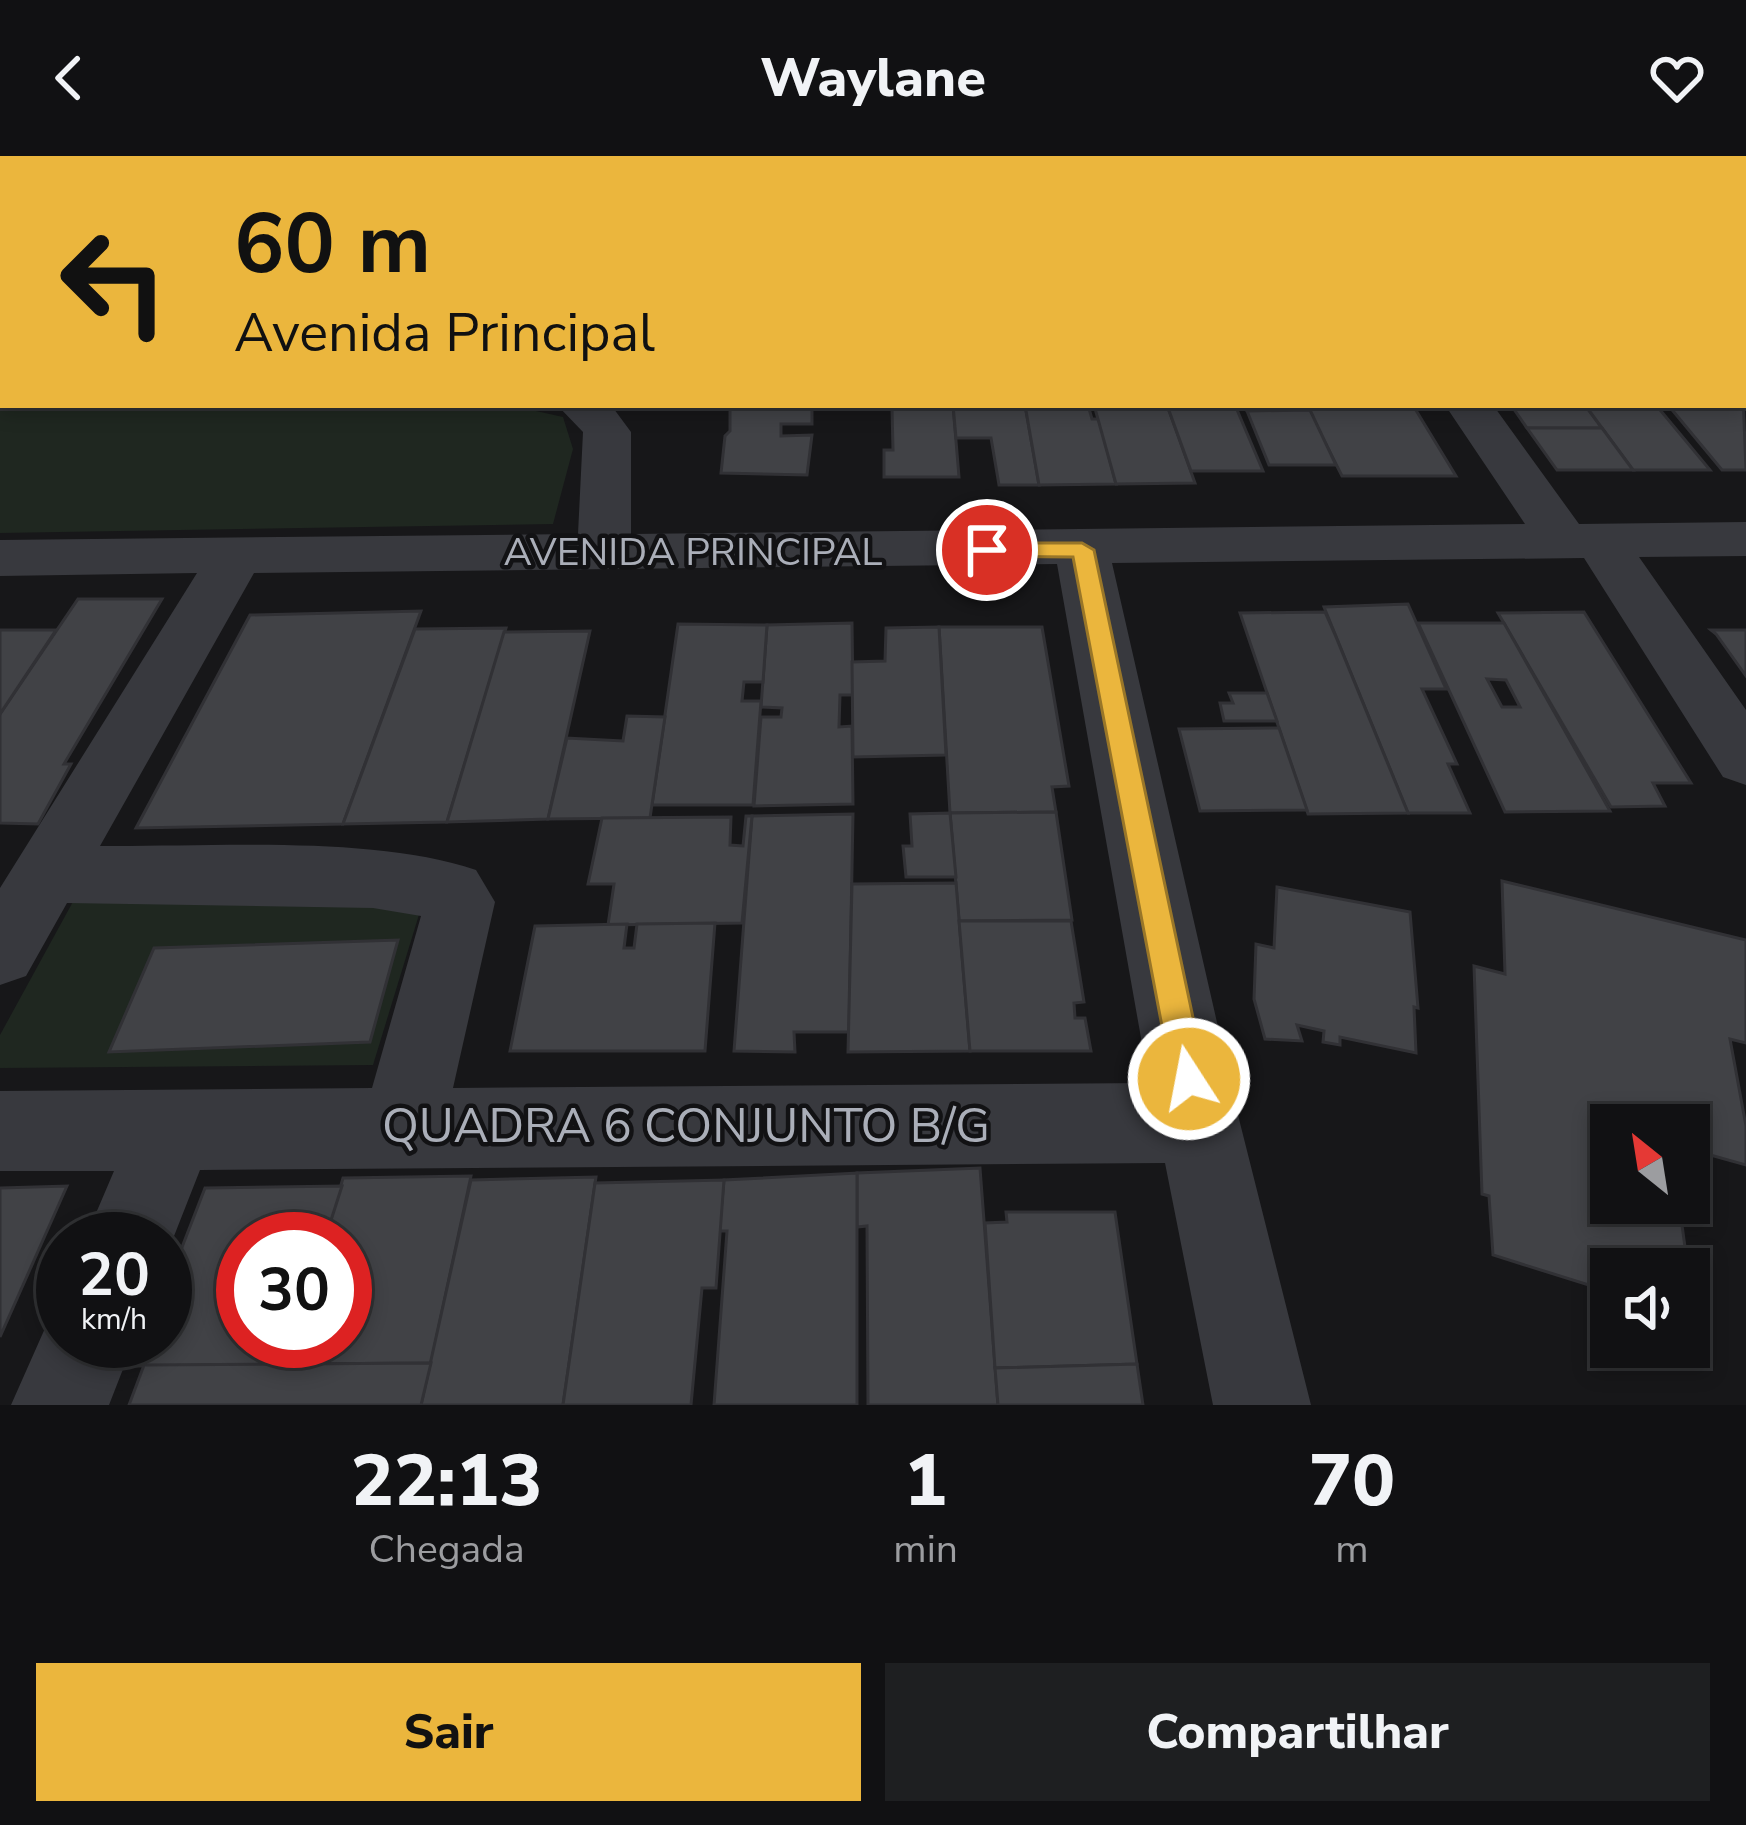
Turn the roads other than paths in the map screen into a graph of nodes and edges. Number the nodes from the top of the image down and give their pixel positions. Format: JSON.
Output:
{"nodes":[{"id":1,"x":584,"y":408,"type":"edge"},
{"id":2,"x":1472,"y":408,"type":"edge"},
{"id":3,"x":1581,"y":539,"type":"junction"},
{"id":4,"x":1746,"y":539,"type":"edge"},
{"id":5,"x":1082,"y":550,"type":"junction"},
{"id":6,"x":238,"y":552,"type":"junction"},
{"id":7,"x":604,"y":552,"type":"junction"},
{"id":8,"x":0,"y":558,"type":"edge"},
{"id":9,"x":1746,"y":760,"type":"edge"},
{"id":10,"x":45,"y":874,"type":"junction"},
{"id":11,"x":0,"y":952,"type":"edge"},
{"id":12,"x":1198,"y":1124,"type":"junction"},
{"id":13,"x":403,"y":1127,"type":"junction"},
{"id":14,"x":0,"y":1131,"type":"edge"},
{"id":15,"x":173,"y":1133,"type":"junction"},
{"id":16,"x":140,"y":1212,"type":"edge"},
{"id":17,"x":76,"y":1368,"type":"edge"},
{"id":18,"x":60,"y":1405,"type":"edge"},
{"id":19,"x":1262,"y":1405,"type":"edge"}],
"edges":[{"from":1,"to":7,"type":"street"},
{"from":2,"to":3,"type":"street"},
{"from":3,"to":4,"type":"street","name":"AVENIDA PRINCIPAL"},
{"from":3,"to":5,"type":"street","name":"AVENIDA PRINCIPAL"},
{"from":3,"to":9,"type":"street"},
{"from":5,"to":7,"type":"street","name":"AVENIDA PRINCIPAL"},
{"from":5,"to":12,"type":"street"},
{"from":6,"to":7,"type":"street","name":"AVENIDA PRINCIPAL"},
{"from":6,"to":8,"type":"street","name":"AVENIDA PRINCIPAL"},
{"from":6,"to":10,"type":"street"},
{"from":10,"to":11,"type":"street"},
{"from":10,"to":13,"type":"street"},
{"from":12,"to":13,"type":"street","name":"QUADRA 6 CONJUNTO B/G"},
{"from":12,"to":19,"type":"street"},
{"from":13,"to":15,"type":"street","name":"QUADRA 6 CONJUNTO B/G"},
{"from":14,"to":15,"type":"street","name":"QUADRA 6 CONJUNTO B/G"},
{"from":15,"to":16,"type":"street"},
{"from":17,"to":18,"type":"street"}]}
